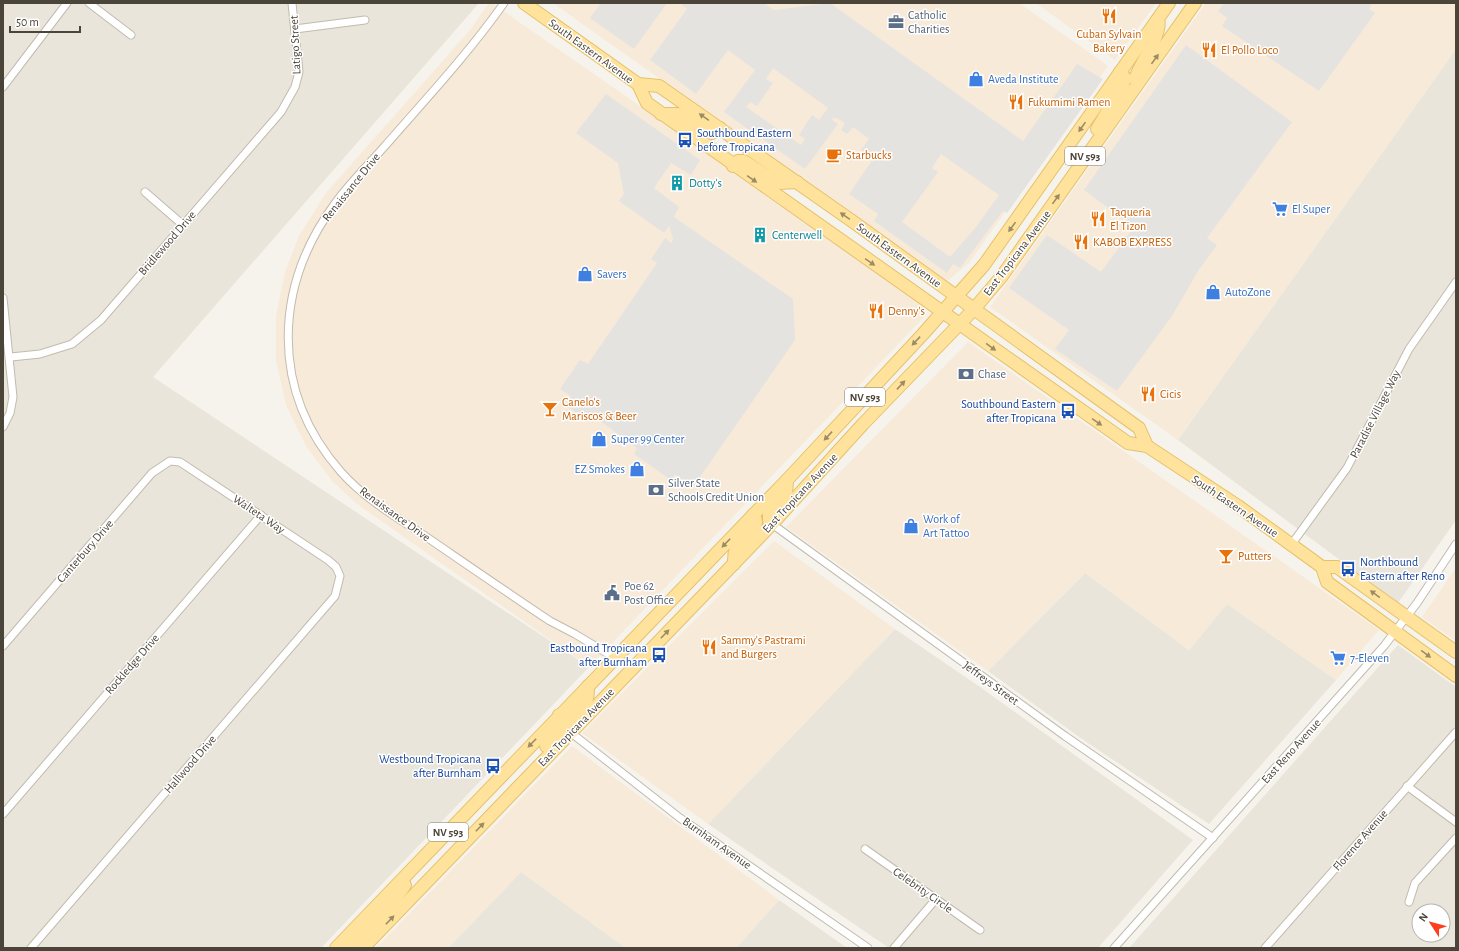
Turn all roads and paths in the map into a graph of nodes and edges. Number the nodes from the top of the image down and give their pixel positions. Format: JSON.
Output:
{"nodes":[{"id":1,"x":67,"y":3,"type":"edge"},
{"id":2,"x":89,"y":3,"type":"edge"},
{"id":3,"x":292,"y":3,"type":"edge"},
{"id":4,"x":504,"y":3,"type":"edge"},
{"id":5,"x":524,"y":3,"type":"edge"},
{"id":6,"x":1169,"y":3,"type":"edge"},
{"id":7,"x":1195,"y":3,"type":"edge"},
{"id":8,"x":1158,"y":18,"type":"junction"},
{"id":9,"x":365,"y":20,"type":"dead end"},
{"id":10,"x":295,"y":30,"type":"junction"},
{"id":11,"x":131,"y":35,"type":"dead end"},
{"id":12,"x":1120,"y":72,"type":"junction"},
{"id":13,"x":638,"y":84,"type":"junction"},
{"id":14,"x":3,"y":87,"type":"edge"},
{"id":15,"x":295,"y":87,"type":"joint"},
{"id":16,"x":1134,"y":88,"type":"junction"},
{"id":17,"x":661,"y":114,"type":"junction"},
{"id":18,"x":720,"y":128,"type":"junction"},
{"id":19,"x":1081,"y":163,"type":"junction"},
{"id":20,"x":733,"y":166,"type":"junction"},
{"id":21,"x":797,"y":182,"type":"junction"},
{"id":22,"x":145,"y":192,"type":"dead end"},
{"id":23,"x":182,"y":226,"type":"junction"},
{"id":24,"x":1456,"y":282,"type":"edge"},
{"id":25,"x":956,"y":296,"type":"junction"},
{"id":26,"x":3,"y":298,"type":"edge"},
{"id":27,"x":974,"y":309,"type":"junction"},
{"id":28,"x":942,"y":312,"type":"junction"},
{"id":29,"x":959,"y":324,"type":"junction"},
{"id":30,"x":11,"y":357,"type":"junction"},
{"id":31,"x":3,"y":427,"type":"edge"},
{"id":32,"x":1147,"y":446,"type":"junction"},
{"id":33,"x":170,"y":461,"type":"joint"},
{"id":34,"x":787,"y":480,"type":"junction"},
{"id":35,"x":261,"y":515,"type":"junction"},
{"id":36,"x":753,"y":515,"type":"junction"},
{"id":37,"x":772,"y":524,"type":"junction"},
{"id":38,"x":1456,"y":544,"type":"edge"},
{"id":39,"x":1292,"y":545,"type":"junction"},
{"id":40,"x":734,"y":564,"type":"junction"},
{"id":41,"x":1322,"y":567,"type":"junction"},
{"id":42,"x":340,"y":576,"type":"joint"},
{"id":43,"x":1407,"y":617,"type":"junction"},
{"id":44,"x":1396,"y":632,"type":"junction"},
{"id":45,"x":3,"y":646,"type":"edge"},
{"id":46,"x":1456,"y":652,"type":"edge"},
{"id":47,"x":615,"y":658,"type":"junction"},
{"id":48,"x":1456,"y":676,"type":"edge"},
{"id":49,"x":588,"y":686,"type":"junction"},
{"id":50,"x":559,"y":715,"type":"junction"},
{"id":51,"x":570,"y":732,"type":"junction"},
{"id":52,"x":1456,"y":732,"type":"edge"},
{"id":53,"x":537,"y":766,"type":"junction"},
{"id":54,"x":1407,"y":786,"type":"junction"},
{"id":55,"x":3,"y":814,"type":"edge"},
{"id":56,"x":1456,"y":822,"type":"edge"},
{"id":57,"x":1213,"y":838,"type":"junction"},
{"id":58,"x":1456,"y":838,"type":"edge"},
{"id":59,"x":866,"y":849,"type":"dead end"},
{"id":60,"x":416,"y":865,"type":"junction"},
{"id":61,"x":936,"y":899,"type":"junction"},
{"id":62,"x":1409,"y":902,"type":"dead end"},
{"id":63,"x":360,"y":924,"type":"junction"},
{"id":64,"x":980,"y":930,"type":"dead end"},
{"id":65,"x":1267,"y":945,"type":"edge"},
{"id":66,"x":363,"y":947,"type":"edge"},
{"id":67,"x":31,"y":948,"type":"edge"},
{"id":68,"x":336,"y":948,"type":"edge"},
{"id":69,"x":350,"y":948,"type":"edge"},
{"id":70,"x":868,"y":948,"type":"edge"},
{"id":71,"x":894,"y":948,"type":"edge"},
{"id":72,"x":1114,"y":948,"type":"edge"},
{"id":73,"x":1276,"y":948,"type":"edge"}],
"edges":[{"from":1,"to":14,"type":"street"},
{"from":2,"to":11,"type":"street"},
{"from":3,"to":10,"type":"street","name":"Latigo Street"},
{"from":4,"to":47,"type":"street","name":"Renaissance Drive"},
{"from":5,"to":13,"type":"main road","name":"South Eastern Avenue"},
{"from":6,"to":8,"type":"main road","name":"East Tropicana Avenue","number":"NV 593"},
{"from":16,"to":7,"type":"main road","name":"East Tropicana Avenue","number":"NV 593","one_way":true},
{"from":8,"to":12,"type":"main road","name":"East Tropicana Avenue","number":"NV 593"},
{"from":8,"to":16,"type":"main road"},
{"from":9,"to":10,"type":"street"},
{"from":10,"to":15,"type":"street","name":"Latigo Street"},
{"from":12,"to":19,"type":"main road"},
{"from":12,"to":25,"type":"main road","name":"East Tropicana Avenue","number":"NV 593","one_way":true},
{"from":13,"to":17,"type":"main road","name":"South Eastern Avenue"},
{"from":18,"to":13,"type":"main road","name":"South Eastern Avenue","one_way":true},
{"from":15,"to":23,"type":"street","name":"Bridlewood Drive"},
{"from":16,"to":19,"type":"main road","name":"East Tropicana Avenue","number":"NV 593"},
{"from":17,"to":18,"type":"main road"},
{"from":17,"to":20,"type":"main road","name":"South Eastern Avenue"},
{"from":18,"to":21,"type":"main road","name":"South Eastern Avenue"},
{"from":27,"to":19,"type":"main road","name":"East Tropicana Avenue","number":"NV 593","one_way":true},
{"from":20,"to":21,"type":"main road"},
{"from":20,"to":28,"type":"main road","name":"South Eastern Avenue","one_way":true},
{"from":25,"to":21,"type":"main road","name":"South Eastern Avenue","one_way":true},
{"from":22,"to":23,"type":"street"},
{"from":23,"to":30,"type":"street","name":"Bridlewood Drive"},
{"from":24,"to":39,"type":"street","name":"Paradise Village Way"},
{"from":25,"to":27,"type":"main road","name":"South Eastern Avenue"},
{"from":25,"to":28,"type":"main road","name":"East Tropicana Avenue","number":"NV 593"},
{"from":26,"to":30,"type":"street"},
{"from":27,"to":29,"type":"main road","name":"East Tropicana Avenue","number":"NV 593"},
{"from":27,"to":32,"type":"main road","name":"South Eastern Avenue"},
{"from":28,"to":29,"type":"main road","name":"South Eastern Avenue"},
{"from":28,"to":34,"type":"main road","name":"East Tropicana Avenue","number":"NV 593","one_way":true},
{"from":29,"to":32,"type":"main road","name":"South Eastern Avenue","one_way":true},
{"from":37,"to":29,"type":"main road","name":"East Tropicana Avenue","number":"NV 593","one_way":true},
{"from":30,"to":31,"type":"street"},
{"from":32,"to":39,"type":"main road","name":"South Eastern Avenue"},
{"from":33,"to":35,"type":"street","name":"Walteta Way"},
{"from":33,"to":45,"type":"street","name":"Canterbury Drive"},
{"from":34,"to":36,"type":"main road","name":"East Tropicana Avenue","number":"NV 593"},
{"from":34,"to":37,"type":"main road"},
{"from":35,"to":42,"type":"street","name":"Walteta Way"},
{"from":35,"to":55,"type":"street","name":"Rockledge Drive"},
{"from":36,"to":40,"type":"main road"},
{"from":36,"to":47,"type":"main road","name":"East Tropicana Avenue","number":"NV 593","one_way":true},
{"from":37,"to":40,"type":"main road","name":"East Tropicana Avenue","number":"NV 593"},
{"from":37,"to":57,"type":"street","name":"Jeffreys Street"},
{"from":38,"to":43,"type":"street","name":"East Reno Avenue"},
{"from":39,"to":41,"type":"main road","name":"South Eastern Avenue"},
{"from":51,"to":40,"type":"main road","name":"East Tropicana Avenue","number":"NV 593","one_way":true},
{"from":43,"to":41,"type":"main road","name":"South Eastern Avenue","one_way":true},
{"from":41,"to":44,"type":"main road","name":"South Eastern Avenue"},
{"from":42,"to":67,"type":"street","name":"Hallwood Drive"},
{"from":43,"to":44,"type":"street","name":"East Reno Avenue"},
{"from":43,"to":46,"type":"main road","name":"South Eastern Avenue"},
{"from":44,"to":48,"type":"main road","name":"South Eastern Avenue","one_way":true},
{"from":44,"to":57,"type":"street","name":"East Reno Avenue"},
{"from":47,"to":49,"type":"main road","name":"East Tropicana Avenue","number":"NV 593"},
{"from":49,"to":50,"type":"main road","name":"East Tropicana Avenue","number":"NV 593"},
{"from":49,"to":51,"type":"main road"},
{"from":50,"to":53,"type":"main road"},
{"from":50,"to":60,"type":"main road","name":"East Tropicana Avenue","number":"NV 593","one_way":true},
{"from":51,"to":53,"type":"main road","name":"East Tropicana Avenue","number":"NV 593"},
{"from":51,"to":70,"type":"street","name":"Burnham Avenue"},
{"from":52,"to":54,"type":"street","name":"Florence Avenue"},
{"from":66,"to":53,"type":"main road","name":"East Tropicana Avenue","number":"NV 593","one_way":true},
{"from":54,"to":56,"type":"street"},
{"from":54,"to":65,"type":"street","name":"Florence Avenue"},
{"from":57,"to":72,"type":"street","name":"East Reno Avenue"},
{"from":58,"to":62,"type":"street"},
{"from":59,"to":61,"type":"street","name":"Celebrity Circle"},
{"from":60,"to":63,"type":"main road","name":"East Tropicana Avenue","number":"NV 593"},
{"from":60,"to":66,"type":"main road"},
{"from":61,"to":64,"type":"street","name":"Celebrity Circle"},
{"from":61,"to":71,"type":"street"},
{"from":63,"to":68,"type":"main road","name":"East Tropicana Avenue","number":"NV 593"},
{"from":63,"to":69,"type":"main road"},
{"from":65,"to":73,"type":"street"}]}
